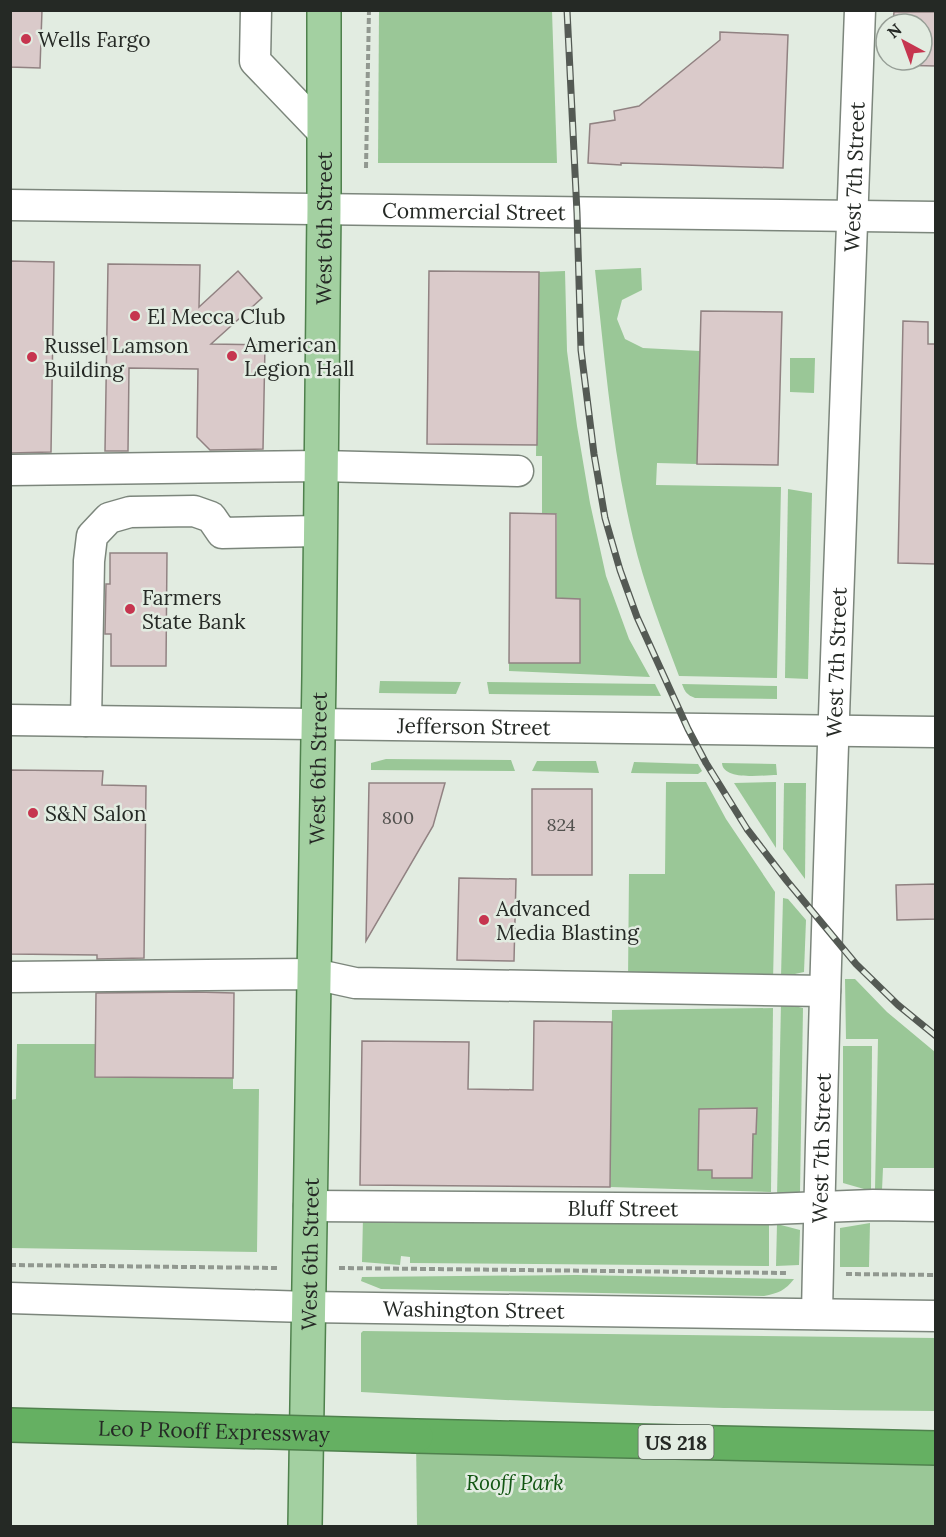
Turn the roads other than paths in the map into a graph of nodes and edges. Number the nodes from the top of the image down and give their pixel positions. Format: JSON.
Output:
{"nodes":[{"id":1,"x":256,"y":10,"type":"edge"},
{"id":2,"x":324,"y":10,"type":"edge"},
{"id":3,"x":860,"y":10,"type":"edge"},
{"id":4,"x":325,"y":134,"type":"junction"},
{"id":5,"x":10,"y":205,"type":"edge"},
{"id":6,"x":324,"y":209,"type":"junction"},
{"id":7,"x":853,"y":216,"type":"junction"},
{"id":8,"x":936,"y":217,"type":"edge"},
{"id":9,"x":321,"y":466,"type":"junction"},
{"id":10,"x":10,"y":470,"type":"edge"},
{"id":11,"x":519,"y":471,"type":"dead end"},
{"id":12,"x":320,"y":531,"type":"junction"},
{"id":13,"x":10,"y":720,"type":"edge"},
{"id":14,"x":86,"y":721,"type":"junction"},
{"id":15,"x":318,"y":724,"type":"junction"},
{"id":16,"x":834,"y":731,"type":"junction"},
{"id":17,"x":936,"y":732,"type":"edge"},
{"id":18,"x":314,"y":975,"type":"junction"},
{"id":19,"x":10,"y":977,"type":"edge"},
{"id":20,"x":825,"y":991,"type":"junction"},
{"id":21,"x":309,"y":1206,"type":"junction"},
{"id":22,"x":936,"y":1206,"type":"edge"},
{"id":23,"x":818,"y":1207,"type":"junction"},
{"id":24,"x":10,"y":1298,"type":"edge"},
{"id":25,"x":308,"y":1307,"type":"junction"},
{"id":26,"x":817,"y":1314,"type":"junction"},
{"id":27,"x":936,"y":1316,"type":"edge"},
{"id":28,"x":10,"y":1425,"type":"edge"},
{"id":29,"x":936,"y":1448,"type":"edge"},
{"id":30,"x":305,"y":1527,"type":"edge"}],
"edges":[{"from":1,"to":4,"type":"street"},
{"from":2,"to":4,"type":"main road","name":"West 6th Street"},
{"from":3,"to":7,"type":"street","name":"West 7th Street"},
{"from":4,"to":6,"type":"main road","name":"West 6th Street"},
{"from":5,"to":6,"type":"street","name":"Commercial Street"},
{"from":6,"to":7,"type":"street","name":"Commercial Street"},
{"from":6,"to":9,"type":"main road","name":"West 6th Street"},
{"from":7,"to":8,"type":"street","name":"Commercial Street"},
{"from":7,"to":16,"type":"street","name":"West 7th Street"},
{"from":9,"to":10,"type":"street"},
{"from":9,"to":11,"type":"street"},
{"from":9,"to":12,"type":"main road","name":"West 6th Street"},
{"from":12,"to":14,"type":"street"},
{"from":12,"to":15,"type":"main road","name":"West 6th Street"},
{"from":13,"to":14,"type":"street","name":"Jefferson Street"},
{"from":14,"to":15,"type":"street","name":"Jefferson Street"},
{"from":15,"to":16,"type":"street","name":"Jefferson Street"},
{"from":15,"to":18,"type":"main road","name":"West 6th Street"},
{"from":16,"to":17,"type":"street","name":"Jefferson Street"},
{"from":16,"to":20,"type":"street","name":"West 7th Street"},
{"from":18,"to":19,"type":"street"},
{"from":18,"to":20,"type":"street"},
{"from":18,"to":21,"type":"main road","name":"West 6th Street"},
{"from":20,"to":23,"type":"street","name":"West 7th Street"},
{"from":21,"to":23,"type":"street","name":"Bluff Street"},
{"from":21,"to":25,"type":"main road","name":"West 6th Street"},
{"from":22,"to":23,"type":"street","name":"Bluff Street"},
{"from":23,"to":26,"type":"street","name":"West 7th Street"},
{"from":24,"to":25,"type":"street","name":"Washington Street"},
{"from":25,"to":26,"type":"street","name":"Washington Street"},
{"from":25,"to":30,"type":"main road","name":"West 6th Street"},
{"from":26,"to":27,"type":"street","name":"Washington Street"},
{"from":28,"to":29,"type":"highway","name":"Leo P Rooff Expressway","number":"US 218","bridge":true}]}
